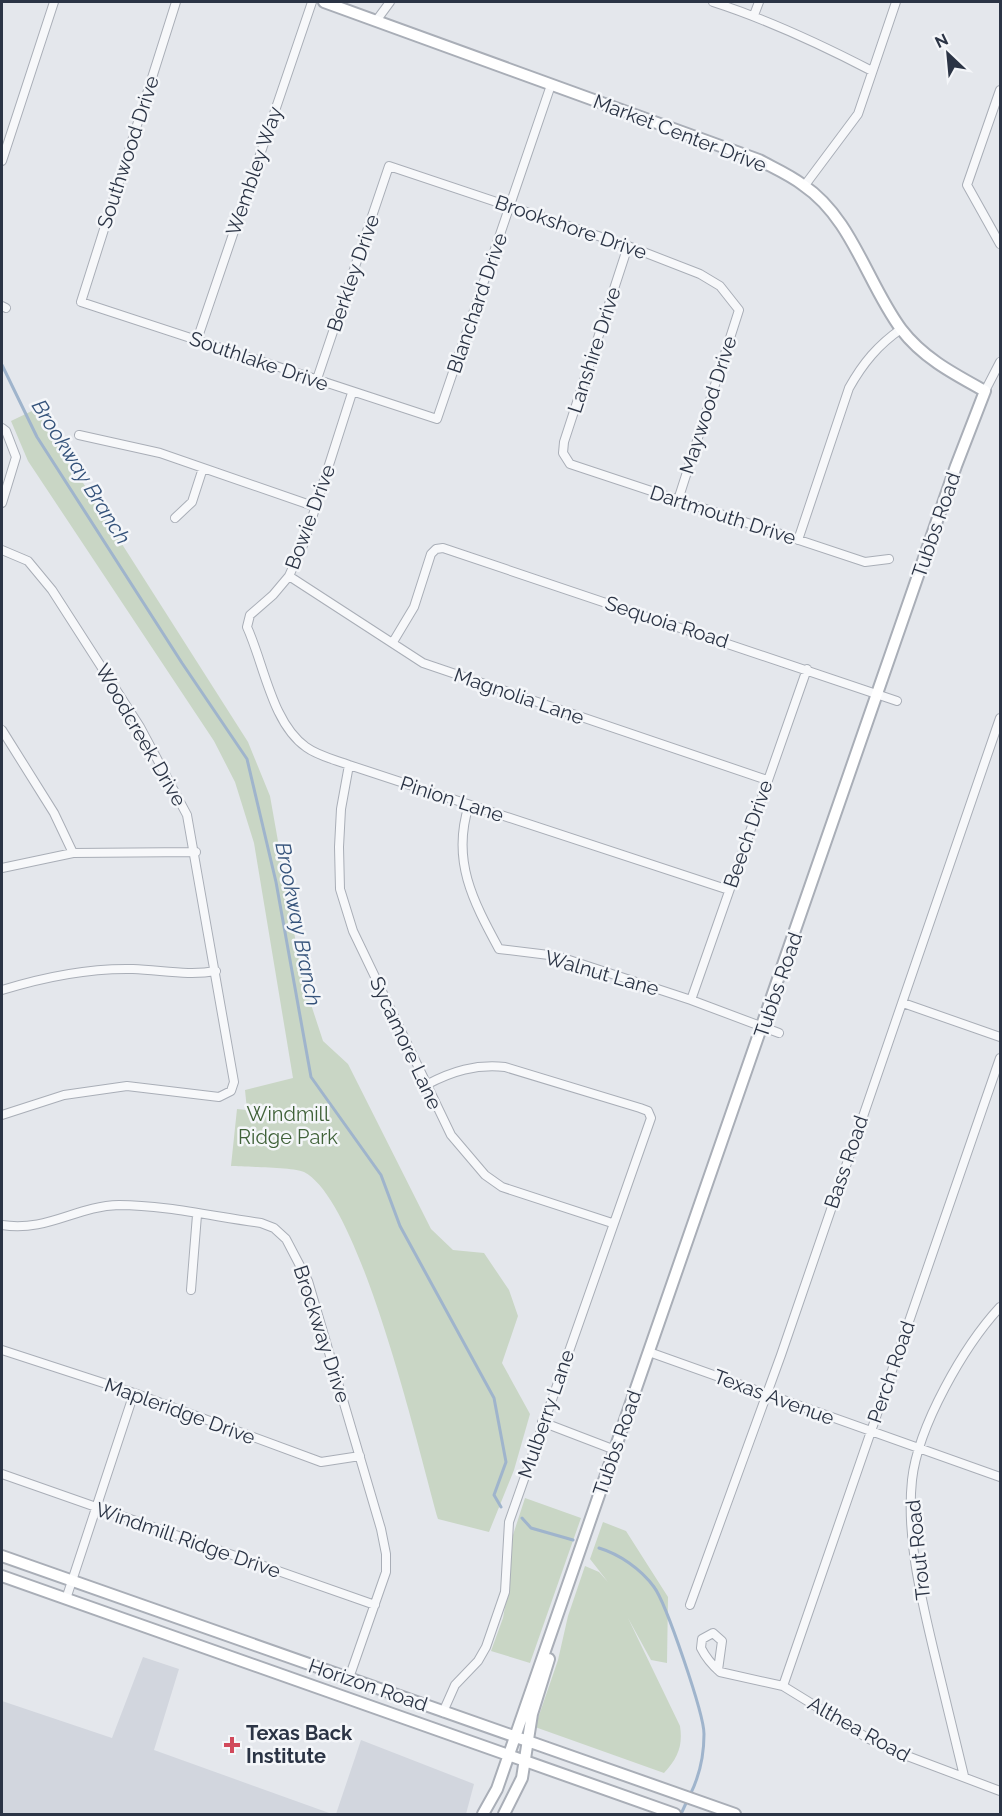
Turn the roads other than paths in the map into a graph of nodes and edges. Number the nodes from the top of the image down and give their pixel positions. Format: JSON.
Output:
{"nodes":[{"id":1,"x":54,"y":2,"type":"edge"},
{"id":2,"x":176,"y":2,"type":"edge"},
{"id":3,"x":312,"y":2,"type":"edge"},
{"id":4,"x":324,"y":2,"type":"edge"},
{"id":5,"x":390,"y":2,"type":"edge"},
{"id":6,"x":713,"y":2,"type":"edge"},
{"id":7,"x":759,"y":2,"type":"edge"},
{"id":8,"x":896,"y":2,"type":"edge"},
{"id":9,"x":754,"y":15,"type":"junction"},
{"id":10,"x":376,"y":21,"type":"junction"},
{"id":11,"x":872,"y":71,"type":"junction"},
{"id":12,"x":551,"y":85,"type":"junction"},
{"id":13,"x":1000,"y":90,"type":"edge"},
{"id":14,"x":2,"y":160,"type":"edge"},
{"id":15,"x":389,"y":166,"type":"joint"},
{"id":16,"x":805,"y":185,"type":"junction"},
{"id":17,"x":510,"y":206,"type":"junction"},
{"id":18,"x":1000,"y":244,"type":"edge"},
{"id":19,"x":628,"y":246,"type":"junction"},
{"id":20,"x":81,"y":302,"type":"joint"},
{"id":21,"x":738,"y":310,"type":"joint"},
{"id":22,"x":901,"y":329,"type":"junction"},
{"id":23,"x":197,"y":340,"type":"junction"},
{"id":24,"x":1000,"y":362,"type":"edge"},
{"id":25,"x":317,"y":379,"type":"junction"},
{"id":26,"x":986,"y":391,"type":"junction"},
{"id":27,"x":352,"y":393,"type":"junction"},
{"id":28,"x":437,"y":419,"type":"joint"},
{"id":29,"x":2,"y":428,"type":"edge"},
{"id":30,"x":79,"y":435,"type":"dead end"},
{"id":31,"x":564,"y":453,"type":"joint"},
{"id":32,"x":203,"y":468,"type":"junction"},
{"id":33,"x":678,"y":500,"type":"junction"},
{"id":34,"x":2,"y":504,"type":"edge"},
{"id":35,"x":316,"y":507,"type":"junction"},
{"id":36,"x":175,"y":518,"type":"dead end"},
{"id":37,"x":798,"y":540,"type":"junction"},
{"id":38,"x":2,"y":550,"type":"edge"},
{"id":39,"x":889,"y":559,"type":"dead end"},
{"id":40,"x":289,"y":576,"type":"junction"},
{"id":41,"x":247,"y":627,"type":"joint"},
{"id":42,"x":393,"y":642,"type":"junction"},
{"id":43,"x":807,"y":669,"type":"junction"},
{"id":44,"x":879,"y":694,"type":"junction"},
{"id":45,"x":897,"y":701,"type":"dead end"},
{"id":46,"x":1000,"y":718,"type":"edge"},
{"id":47,"x":2,"y":730,"type":"edge"},
{"id":48,"x":349,"y":765,"type":"junction"},
{"id":49,"x":766,"y":780,"type":"junction"},
{"id":50,"x":470,"y":805,"type":"junction"},
{"id":51,"x":196,"y":852,"type":"junction"},
{"id":52,"x":73,"y":853,"type":"junction"},
{"id":53,"x":2,"y":868,"type":"edge"},
{"id":54,"x":729,"y":890,"type":"junction"},
{"id":55,"x":216,"y":971,"type":"junction"},
{"id":56,"x":2,"y":990,"type":"edge"},
{"id":57,"x":691,"y":1000,"type":"junction"},
{"id":58,"x":903,"y":1003,"type":"junction"},
{"id":59,"x":763,"y":1028,"type":"junction"},
{"id":60,"x":779,"y":1033,"type":"dead end"},
{"id":61,"x":1000,"y":1037,"type":"edge"},
{"id":62,"x":1000,"y":1058,"type":"edge"},
{"id":63,"x":426,"y":1085,"type":"junction"},
{"id":64,"x":2,"y":1114,"type":"edge"},
{"id":65,"x":197,"y":1215,"type":"junction"},
{"id":66,"x":612,"y":1223,"type":"junction"},
{"id":67,"x":2,"y":1225,"type":"edge"},
{"id":68,"x":191,"y":1290,"type":"dead end"},
{"id":69,"x":1000,"y":1307,"type":"edge"},
{"id":70,"x":2,"y":1350,"type":"edge"},
{"id":71,"x":649,"y":1352,"type":"junction"},
{"id":72,"x":134,"y":1393,"type":"junction"},
{"id":73,"x":766,"y":1394,"type":"junction"},
{"id":74,"x":542,"y":1422,"type":"junction"},
{"id":75,"x":870,"y":1431,"type":"junction"},
{"id":76,"x":920,"y":1448,"type":"junction"},
{"id":77,"x":615,"y":1450,"type":"junction"},
{"id":78,"x":360,"y":1456,"type":"junction"},
{"id":79,"x":2,"y":1474,"type":"edge"},
{"id":80,"x":1000,"y":1477,"type":"edge"},
{"id":81,"x":96,"y":1507,"type":"junction"},
{"id":82,"x":2,"y":1556,"type":"edge"},
{"id":83,"x":2,"y":1576,"type":"edge"},
{"id":84,"x":72,"y":1581,"type":"junction"},
{"id":85,"x":66,"y":1599,"type":"junction"},
{"id":86,"x":375,"y":1605,"type":"junction"},
{"id":87,"x":690,"y":1605,"type":"dead end"},
{"id":88,"x":559,"y":1609,"type":"junction"},
{"id":89,"x":177,"y":1618,"type":"junction"},
{"id":90,"x":169,"y":1636,"type":"junction"},
{"id":91,"x":718,"y":1670,"type":"dead end"},
{"id":92,"x":349,"y":1678,"type":"junction"},
{"id":93,"x":783,"y":1686,"type":"junction"},
{"id":94,"x":443,"y":1712,"type":"junction"},
{"id":95,"x":515,"y":1737,"type":"junction"},
{"id":96,"x":529,"y":1742,"type":"junction"},
{"id":97,"x":508,"y":1756,"type":"junction"},
{"id":98,"x":525,"y":1761,"type":"junction"},
{"id":99,"x":964,"y":1776,"type":"junction"},
{"id":100,"x":1000,"y":1791,"type":"edge"},
{"id":101,"x":734,"y":1814,"type":"edge"},
{"id":102,"x":483,"y":1815,"type":"edge"},
{"id":103,"x":504,"y":1815,"type":"edge"},
{"id":104,"x":675,"y":1815,"type":"edge"}],
"edges":[{"from":1,"to":14,"type":"street"},
{"from":2,"to":20,"type":"street","name":"Southwood Drive"},
{"from":3,"to":23,"type":"street","name":"Wembley Way"},
{"from":4,"to":10,"type":"street","name":"Market Center Drive"},
{"from":5,"to":10,"type":"street"},
{"from":6,"to":9,"type":"street"},
{"from":7,"to":9,"type":"street"},
{"from":8,"to":11,"type":"street"},
{"from":9,"to":11,"type":"street"},
{"from":10,"to":12,"type":"street","name":"Market Center Drive"},
{"from":11,"to":16,"type":"street"},
{"from":12,"to":16,"type":"street","name":"Market Center Drive"},
{"from":12,"to":17,"type":"street","name":"Blanchard Drive"},
{"from":13,"to":18,"type":"street"},
{"from":15,"to":17,"type":"street","name":"Brookshore Drive"},
{"from":15,"to":25,"type":"street","name":"Berkley Drive"},
{"from":16,"to":22,"type":"street","name":"Market Center Drive"},
{"from":17,"to":19,"type":"street","name":"Brookshore Drive"},
{"from":17,"to":28,"type":"street","name":"Blanchard Drive"},
{"from":19,"to":21,"type":"street","name":"Brookshore Drive"},
{"from":19,"to":31,"type":"street","name":"Lanshire Drive"},
{"from":20,"to":23,"type":"street","name":"Southlake Drive"},
{"from":21,"to":33,"type":"street","name":"Maywood Drive"},
{"from":22,"to":26,"type":"street","name":"Market Center Drive"},
{"from":22,"to":37,"type":"street"},
{"from":23,"to":25,"type":"street","name":"Southlake Drive"},
{"from":24,"to":26,"type":"street","name":"Tubbs Road"},
{"from":25,"to":27,"type":"street","name":"Southlake Drive"},
{"from":26,"to":44,"type":"street","name":"Tubbs Road"},
{"from":27,"to":28,"type":"street","name":"Southlake Drive"},
{"from":27,"to":35,"type":"street","name":"Bowie Drive"},
{"from":29,"to":34,"type":"street"},
{"from":30,"to":32,"type":"street"},
{"from":31,"to":33,"type":"street","name":"Dartmouth Drive"},
{"from":32,"to":35,"type":"street"},
{"from":32,"to":36,"type":"street"},
{"from":33,"to":37,"type":"street","name":"Dartmouth Drive"},
{"from":35,"to":40,"type":"street","name":"Bowie Drive"},
{"from":37,"to":39,"type":"street","name":"Dartmouth Drive"},
{"from":38,"to":51,"type":"street","name":"Woodcreek Drive"},
{"from":40,"to":41,"type":"street","name":"Bowie Drive"},
{"from":40,"to":42,"type":"street","name":"Magnolia Lane"},
{"from":41,"to":48,"type":"street","name":"Pinion Lane"},
{"from":42,"to":43,"type":"street","name":"Sequoia Road"},
{"from":42,"to":49,"type":"street","name":"Magnolia Lane"},
{"from":43,"to":44,"type":"street","name":"Sequoia Road"},
{"from":43,"to":49,"type":"street","name":"Beech Drive"},
{"from":44,"to":45,"type":"street","name":"Sequoia Road"},
{"from":44,"to":59,"type":"street","name":"Tubbs Road"},
{"from":46,"to":58,"type":"street","name":"Bass Road"},
{"from":47,"to":52,"type":"street"},
{"from":48,"to":50,"type":"street","name":"Pinion Lane"},
{"from":48,"to":63,"type":"street","name":"Sycamore Lane"},
{"from":49,"to":54,"type":"street","name":"Beech Drive"},
{"from":50,"to":54,"type":"street","name":"Pinion Lane"},
{"from":50,"to":57,"type":"street","name":"Walnut Lane"},
{"from":51,"to":52,"type":"street"},
{"from":51,"to":55,"type":"street","name":"Woodcreek Drive"},
{"from":52,"to":53,"type":"street"},
{"from":54,"to":57,"type":"street","name":"Beech Drive"},
{"from":55,"to":56,"type":"street"},
{"from":55,"to":64,"type":"street","name":"Woodcreek Drive"},
{"from":57,"to":59,"type":"street","name":"Walnut Lane"},
{"from":58,"to":61,"type":"street"},
{"from":58,"to":73,"type":"street","name":"Bass Road"},
{"from":59,"to":60,"type":"street","name":"Walnut Lane"},
{"from":59,"to":71,"type":"street","name":"Tubbs Road"},
{"from":62,"to":75,"type":"street","name":"Perch Road"},
{"from":63,"to":66,"type":"street","name":"Sycamore Lane"},
{"from":63,"to":66,"type":"street","name":"Mulberry Lane"},
{"from":65,"to":67,"type":"street","name":"Brockway Drive"},
{"from":65,"to":68,"type":"street"},
{"from":65,"to":78,"type":"street","name":"Brockway Drive"},
{"from":66,"to":74,"type":"street","name":"Mulberry Lane"},
{"from":69,"to":76,"type":"street","name":"Trout Road"},
{"from":70,"to":72,"type":"street","name":"Mapleridge Drive"},
{"from":71,"to":73,"type":"street","name":"Texas Avenue"},
{"from":71,"to":77,"type":"street","name":"Tubbs Road"},
{"from":72,"to":78,"type":"street","name":"Mapleridge Drive"},
{"from":72,"to":81,"type":"street"},
{"from":73,"to":75,"type":"street","name":"Texas Avenue"},
{"from":73,"to":87,"type":"street","name":"Bass Road"},
{"from":74,"to":77,"type":"street"},
{"from":74,"to":94,"type":"street","name":"Mulberry Lane"},
{"from":75,"to":76,"type":"street","name":"Texas Avenue"},
{"from":75,"to":93,"type":"street","name":"Perch Road"},
{"from":76,"to":80,"type":"street","name":"Texas Avenue"},
{"from":76,"to":99,"type":"street","name":"Trout Road"},
{"from":77,"to":88,"type":"street","name":"Tubbs Road"},
{"from":78,"to":86,"type":"street","name":"Brockway Drive"},
{"from":79,"to":81,"type":"street","name":"Windmill Ridge Drive"},
{"from":81,"to":84,"type":"street"},
{"from":81,"to":86,"type":"street","name":"Windmill Ridge Drive"},
{"from":82,"to":84,"type":"street","name":"Horizon Road"},
{"from":83,"to":85,"type":"street","name":"Horizon Road"},
{"from":84,"to":85,"type":"street"},
{"from":84,"to":89,"type":"street","name":"Horizon Road"},
{"from":85,"to":90,"type":"street","name":"Horizon Road"},
{"from":86,"to":92,"type":"street","name":"Brockway Drive"},
{"from":88,"to":95,"type":"street","name":"Tubbs Road"},
{"from":88,"to":96,"type":"street","name":"Tubbs Road"},
{"from":89,"to":90,"type":"street"},
{"from":89,"to":92,"type":"street","name":"Horizon Road"},
{"from":90,"to":97,"type":"street","name":"Horizon Road"},
{"from":91,"to":93,"type":"street","name":"Althea Road"},
{"from":92,"to":94,"type":"street","name":"Horizon Road"},
{"from":93,"to":99,"type":"street","name":"Althea Road"},
{"from":94,"to":95,"type":"street","name":"Horizon Road"},
{"from":95,"to":96,"type":"street","name":"Horizon Road"},
{"from":95,"to":97,"type":"street","name":"Tubbs Road"},
{"from":96,"to":98,"type":"street","name":"Tubbs Road"},
{"from":96,"to":101,"type":"street","name":"Horizon Road"},
{"from":97,"to":98,"type":"street","name":"Horizon Road"},
{"from":97,"to":102,"type":"street","name":"Tubbs Road"},
{"from":98,"to":103,"type":"street","name":"Tubbs Road"},
{"from":98,"to":104,"type":"street","name":"Horizon Road"},
{"from":99,"to":100,"type":"street","name":"Althea Road"}]}
